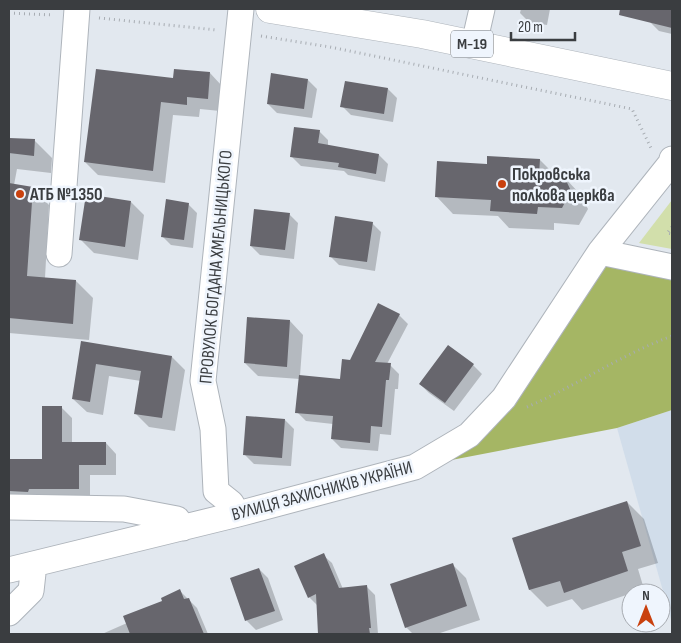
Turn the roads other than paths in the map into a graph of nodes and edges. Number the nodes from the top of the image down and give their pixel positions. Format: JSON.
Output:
{"nodes":[{"id":1,"x":270,"y":9,"type":"edge"},
{"id":2,"x":482,"y":9,"type":"edge"},
{"id":3,"x":76,"y":13,"type":"edge"},
{"id":4,"x":240,"y":20,"type":"edge"},
{"id":5,"x":474,"y":44,"type":"junction"},
{"id":6,"x":672,"y":86,"type":"edge"},
{"id":7,"x":672,"y":159,"type":"edge"},
{"id":8,"x":600,"y":252,"type":"junction"},
{"id":9,"x":60,"y":254,"type":"dead end"},
{"id":10,"x":672,"y":267,"type":"edge"},
{"id":11,"x":9,"y":507,"type":"edge"},
{"id":12,"x":238,"y":514,"type":"junction"},
{"id":13,"x":183,"y":528,"type":"junction"},
{"id":14,"x":34,"y":564,"type":"junction"},
{"id":15,"x":9,"y":570,"type":"edge"},
{"id":16,"x":9,"y":613,"type":"edge"}],
"edges":[{"from":1,"to":5,"type":"highway","number":"М-19"},
{"from":2,"to":5,"type":"street"},
{"from":3,"to":9,"type":"street"},
{"from":4,"to":12,"type":"street","name":"ПРОВУЛОК БОГДАНА ХМЕЛЬНИЦЬКОГО"},
{"from":5,"to":6,"type":"highway","number":"М-19"},
{"from":7,"to":8,"type":"street","name":"ВУЛИЦЯ ЗАХИСНИКІВ УКРАЇНИ"},
{"from":8,"to":10,"type":"street"},
{"from":8,"to":12,"type":"street","name":"ВУЛИЦЯ ЗАХИСНИКІВ УКРАЇНИ"},
{"from":11,"to":13,"type":"street"},
{"from":12,"to":13,"type":"street","name":"ВУЛИЦЯ ЗАХИСНИКІВ УКРАЇНИ"},
{"from":13,"to":14,"type":"street","name":"ВУЛИЦЯ ЗАХИСНИКІВ УКРАЇНИ"},
{"from":14,"to":15,"type":"street","name":"ВУЛИЦЯ ЗАХИСНИКІВ УКРАЇНИ"},
{"from":14,"to":16,"type":"street"}]}
